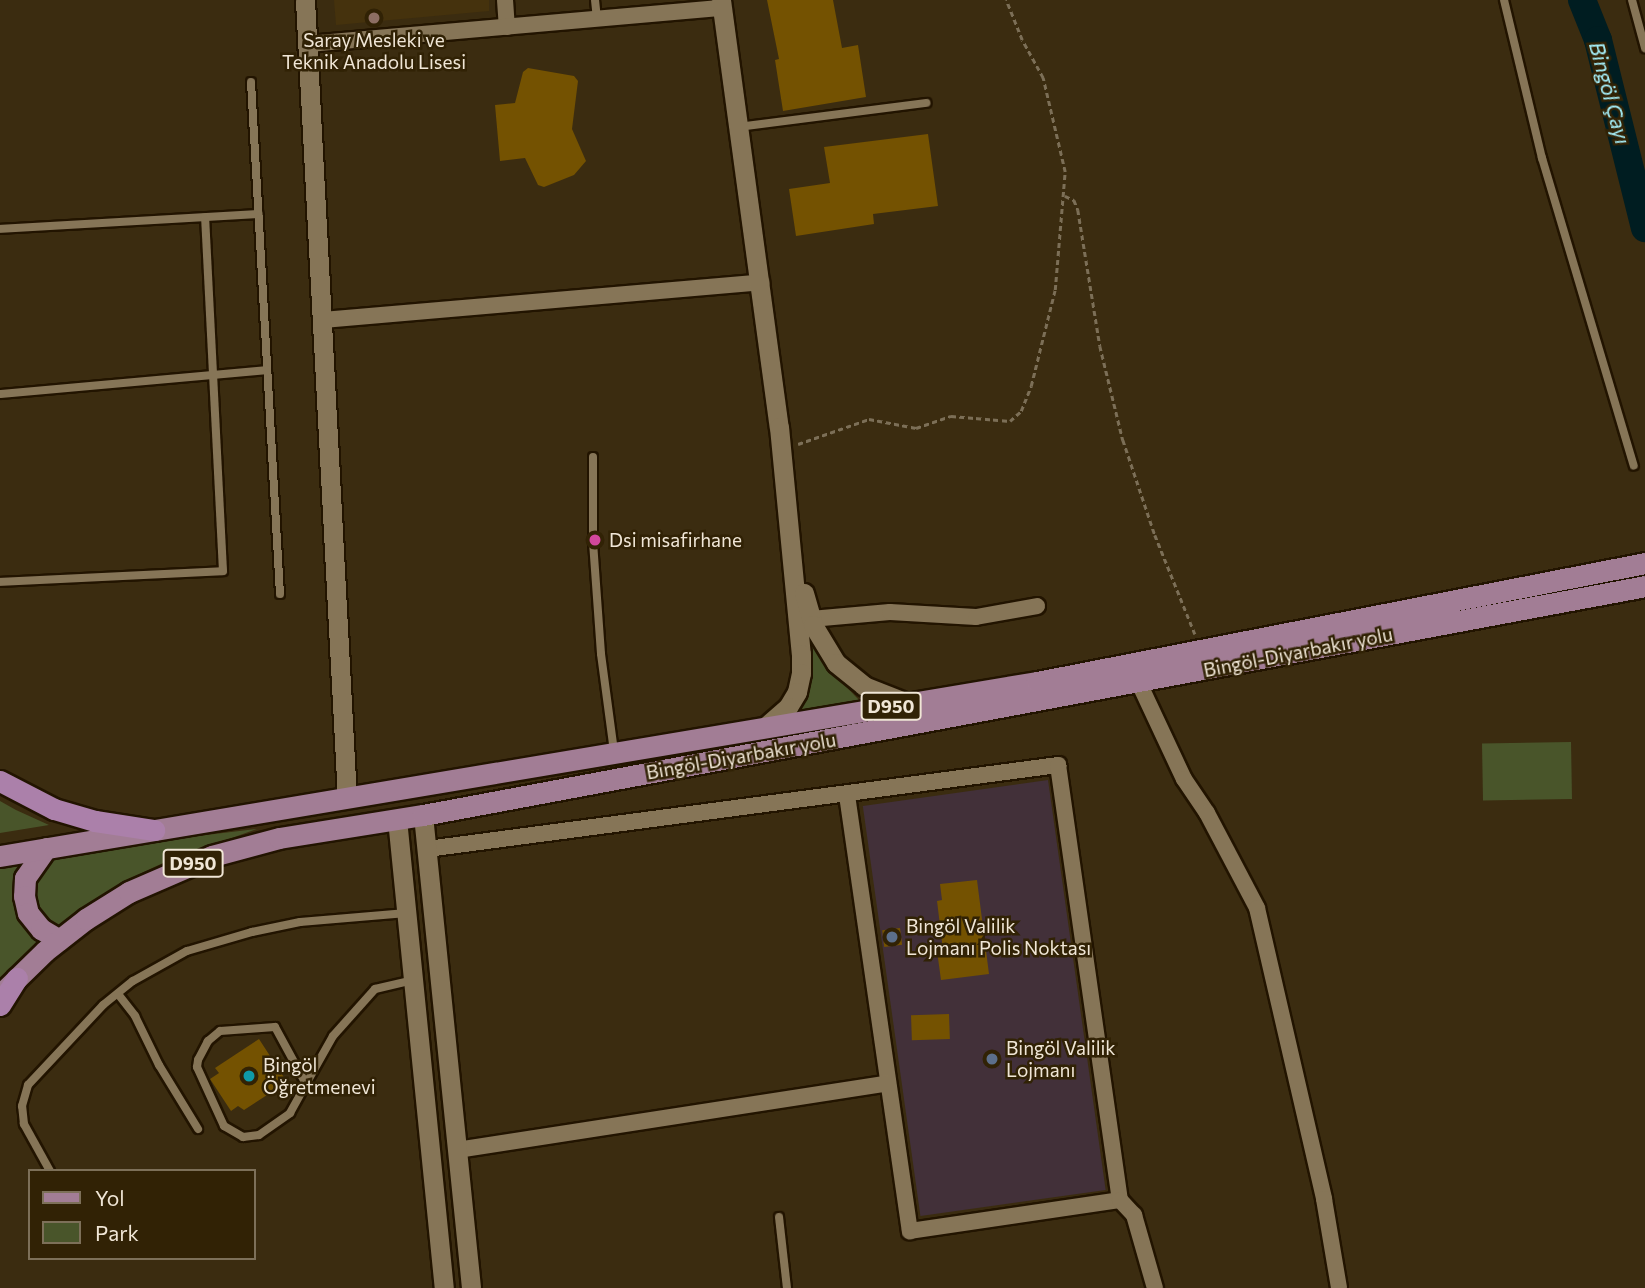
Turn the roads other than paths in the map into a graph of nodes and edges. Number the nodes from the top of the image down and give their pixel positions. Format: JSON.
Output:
{"nodes":[{"id":1,"x":305,"y":0,"type":"edge"},
{"id":2,"x":505,"y":0,"type":"edge"},
{"id":3,"x":595,"y":0,"type":"edge"},
{"id":4,"x":1504,"y":0,"type":"edge"},
{"id":5,"x":1632,"y":0,"type":"edge"},
{"id":6,"x":722,"y":4,"type":"edge"},
{"id":7,"x":597,"y":19,"type":"junction"},
{"id":8,"x":508,"y":27,"type":"junction"},
{"id":9,"x":308,"y":44,"type":"junction"},
{"id":10,"x":1645,"y":48,"type":"edge"},
{"id":11,"x":251,"y":82,"type":"dead end"},
{"id":12,"x":926,"y":103,"type":"dead end"},
{"id":13,"x":738,"y":127,"type":"junction"},
{"id":14,"x":259,"y":215,"type":"junction"},
{"id":15,"x":205,"y":217,"type":"junction"},
{"id":16,"x":0,"y":229,"type":"edge"},
{"id":17,"x":761,"y":282,"type":"junction"},
{"id":18,"x":322,"y":320,"type":"junction"},
{"id":19,"x":267,"y":370,"type":"junction"},
{"id":20,"x":213,"y":375,"type":"junction"},
{"id":21,"x":0,"y":394,"type":"edge"},
{"id":22,"x":593,"y":457,"type":"dead end"},
{"id":23,"x":1634,"y":466,"type":"dead end"},
{"id":24,"x":789,"y":519,"type":"junction"},
{"id":25,"x":1635,"y":565,"type":"edge"},
{"id":26,"x":0,"y":582,"type":"edge"},
{"id":27,"x":1640,"y":587,"type":"edge"},
{"id":28,"x":280,"y":594,"type":"dead end"},
{"id":29,"x":1037,"y":606,"type":"dead end"},
{"id":30,"x":811,"y":619,"type":"junction"},
{"id":31,"x":1139,"y":683,"type":"junction"},
{"id":32,"x":907,"y":703,"type":"junction"},
{"id":33,"x":765,"y":727,"type":"junction"},
{"id":34,"x":614,"y":752,"type":"junction"},
{"id":35,"x":0,"y":781,"type":"edge"},
{"id":36,"x":847,"y":795,"type":"junction"},
{"id":37,"x":347,"y":798,"type":"junction"},
{"id":38,"x":423,"y":815,"type":"junction"},
{"id":39,"x":397,"y":818,"type":"junction"},
{"id":40,"x":154,"y":830,"type":"junction"},
{"id":41,"x":46,"y":848,"type":"junction"},
{"id":42,"x":427,"y":849,"type":"junction"},
{"id":43,"x":0,"y":856,"type":"edge"},
{"id":44,"x":407,"y":913,"type":"junction"},
{"id":45,"x":59,"y":940,"type":"junction"},
{"id":46,"x":17,"y":978,"type":"junction"},
{"id":47,"x":413,"y":980,"type":"junction"},
{"id":48,"x":117,"y":993,"type":"junction"},
{"id":49,"x":0,"y":995,"type":"edge"},
{"id":50,"x":0,"y":1005,"type":"edge"},
{"id":51,"x":888,"y":1083,"type":"junction"},
{"id":52,"x":306,"y":1084,"type":"junction"},
{"id":53,"x":198,"y":1129,"type":"dead end"},
{"id":54,"x":457,"y":1150,"type":"junction"},
{"id":55,"x":49,"y":1169,"type":"edge"},
{"id":56,"x":1120,"y":1200,"type":"junction"},
{"id":57,"x":779,"y":1217,"type":"dead end"},
{"id":58,"x":444,"y":1288,"type":"edge"},
{"id":59,"x":471,"y":1288,"type":"edge"},
{"id":60,"x":786,"y":1288,"type":"edge"},
{"id":61,"x":1155,"y":1288,"type":"edge"},
{"id":62,"x":1339,"y":1288,"type":"edge"}],
"edges":[{"from":1,"to":9,"type":"street"},
{"from":2,"to":8,"type":"street"},
{"from":3,"to":7,"type":"lane"},
{"from":4,"to":23,"type":"lane"},
{"from":5,"to":10,"type":"lane"},
{"from":6,"to":7,"type":"street"},
{"from":6,"to":13,"type":"street"},
{"from":7,"to":8,"type":"street"},
{"from":8,"to":9,"type":"street"},
{"from":9,"to":18,"type":"street"},
{"from":11,"to":14,"type":"lane"},
{"from":12,"to":13,"type":"lane"},
{"from":13,"to":17,"type":"street"},
{"from":14,"to":15,"type":"lane"},
{"from":14,"to":19,"type":"lane"},
{"from":15,"to":16,"type":"lane"},
{"from":15,"to":20,"type":"lane"},
{"from":17,"to":18,"type":"street"},
{"from":17,"to":24,"type":"street"},
{"from":18,"to":37,"type":"street"},
{"from":19,"to":20,"type":"lane"},
{"from":19,"to":28,"type":"lane"},
{"from":20,"to":21,"type":"lane"},
{"from":20,"to":26,"type":"lane"},
{"from":22,"to":34,"type":"lane"},
{"from":24,"to":30,"type":"street"},
{"from":24,"to":33,"type":"street"},
{"from":25,"to":32,"type":"main road","name":"Bingöl-Diyarbakır yolu","number":"D950"},
{"from":27,"to":31,"type":"main road","name":"Bingöl-Diyarbakır yolu","number":"D950"},
{"from":29,"to":30,"type":"street"},
{"from":30,"to":32,"type":"street"},
{"from":31,"to":38,"type":"main road","name":"Bingöl-Diyarbakır yolu","number":"D950"},
{"from":31,"to":62,"type":"street"},
{"from":32,"to":33,"type":"main road","name":"Bingöl-Diyarbakır yolu","number":"D950"},
{"from":33,"to":34,"type":"main road","name":"Bingöl-Diyarbakır yolu","number":"D950"},
{"from":34,"to":37,"type":"main road","name":"Bingöl-Diyarbakır yolu","number":"D950"},
{"from":35,"to":40,"type":"highway","number":"D950"},
{"from":36,"to":42,"type":"street"},
{"from":36,"to":51,"type":"street"},
{"from":36,"to":56,"type":"street"},
{"from":37,"to":40,"type":"main road","name":"Bingöl-Diyarbakır yolu","number":"D950"},
{"from":38,"to":39,"type":"main road","name":"Bingöl-Diyarbakır yolu","number":"D950"},
{"from":38,"to":42,"type":"street"},
{"from":39,"to":44,"type":"street"},
{"from":39,"to":45,"type":"main road","name":"Bingöl-Diyarbakır yolu","number":"D950"},
{"from":40,"to":41,"type":"main road","name":"Bingöl-Diyarbakır yolu"},
{"from":41,"to":43,"type":"main road","name":"Bingöl-Diyarbakır yolu"},
{"from":41,"to":45,"type":"main road"},
{"from":42,"to":54,"type":"street"},
{"from":44,"to":47,"type":"street"},
{"from":44,"to":48,"type":"lane"},
{"from":45,"to":46,"type":"main road","name":"Bingöl-Diyarbakır yolu","number":"D950"},
{"from":46,"to":49,"type":"main road","name":"Bingöl-Diyarbakır yolu","number":"D950"},
{"from":46,"to":50,"type":"highway"},
{"from":47,"to":52,"type":"lane"},
{"from":47,"to":58,"type":"street"},
{"from":48,"to":53,"type":"lane"},
{"from":48,"to":55,"type":"lane"},
{"from":51,"to":54,"type":"street"},
{"from":51,"to":56,"type":"street"},
{"from":52,"to":52,"type":"lane"},
{"from":54,"to":59,"type":"street"},
{"from":56,"to":61,"type":"street"},
{"from":57,"to":60,"type":"lane"}]}
